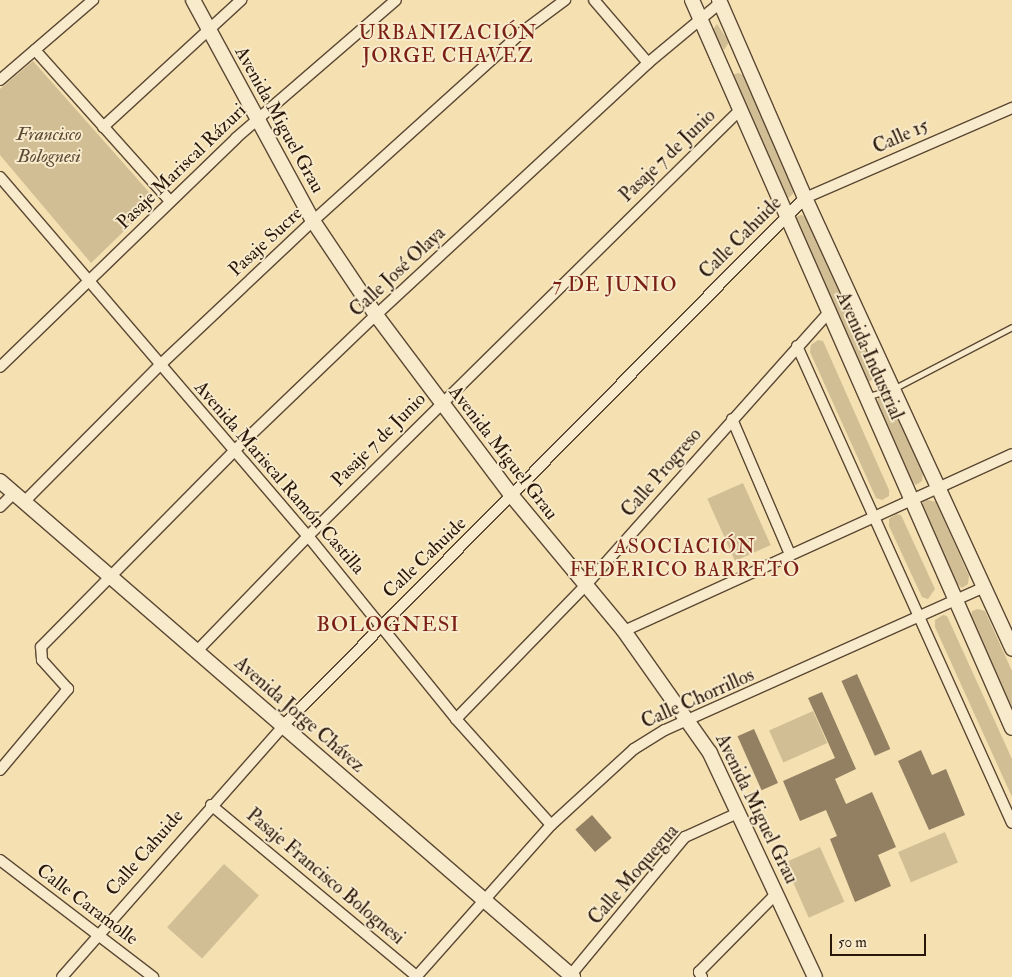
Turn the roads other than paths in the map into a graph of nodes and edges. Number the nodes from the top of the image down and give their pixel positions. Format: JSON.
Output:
{"nodes":[{"id":1,"x":93,"y":0,"type":"edge"},
{"id":2,"x":193,"y":0,"type":"edge"},
{"id":3,"x":240,"y":0,"type":"edge"},
{"id":4,"x":396,"y":0,"type":"edge"},
{"id":5,"x":565,"y":0,"type":"edge"},
{"id":6,"x":594,"y":0,"type":"edge"},
{"id":7,"x":692,"y":0,"type":"edge"},
{"id":8,"x":719,"y":2,"type":"edge"},
{"id":9,"x":700,"y":18,"type":"junction"},
{"id":10,"x":208,"y":29,"type":"junction"},
{"id":11,"x":35,"y":50,"type":"junction"},
{"id":12,"x":743,"y":56,"type":"junction"},
{"id":13,"x":648,"y":63,"type":"junction"},
{"id":14,"x":721,"y":66,"type":"junction"},
{"id":15,"x":0,"y":80,"type":"edge"},
{"id":16,"x":1012,"y":108,"type":"edge"},
{"id":17,"x":740,"y":110,"type":"junction"},
{"id":18,"x":256,"y":121,"type":"junction"},
{"id":19,"x":103,"y":127,"type":"junction"},
{"id":20,"x":0,"y":177,"type":"edge"},
{"id":21,"x":805,"y":198,"type":"junction"},
{"id":22,"x":169,"y":200,"type":"junction"},
{"id":23,"x":786,"y":216,"type":"junction"},
{"id":24,"x":313,"y":222,"type":"junction"},
{"id":25,"x":91,"y":282,"type":"junction"},
{"id":26,"x":829,"y":312,"type":"junction"},
{"id":27,"x":376,"y":315,"type":"junction"},
{"id":28,"x":1012,"y":327,"type":"edge"},
{"id":29,"x":797,"y":346,"type":"junction"},
{"id":30,"x":160,"y":364,"type":"junction"},
{"id":31,"x":0,"y":367,"type":"edge"},
{"id":32,"x":895,"y":388,"type":"junction"},
{"id":33,"x":866,"y":397,"type":"junction"},
{"id":34,"x":440,"y":404,"type":"junction"},
{"id":35,"x":732,"y":420,"type":"junction"},
{"id":36,"x":234,"y":451,"type":"junction"},
{"id":37,"x":1012,"y":454,"type":"edge"},
{"id":38,"x":0,"y":481,"type":"edge"},
{"id":39,"x":939,"y":487,"type":"junction"},
{"id":40,"x":512,"y":496,"type":"junction"},
{"id":41,"x":19,"y":498,"type":"junction"},
{"id":42,"x":911,"y":498,"type":"junction"},
{"id":43,"x":0,"y":507,"type":"edge"},
{"id":44,"x":873,"y":515,"type":"junction"},
{"id":45,"x":308,"y":536,"type":"junction"},
{"id":46,"x":789,"y":552,"type":"junction"},
{"id":47,"x":109,"y":575,"type":"junction"},
{"id":48,"x":586,"y":586,"type":"junction"},
{"id":49,"x":984,"y":587,"type":"junction"},
{"id":50,"x":956,"y":601,"type":"junction"},
{"id":51,"x":917,"y":620,"type":"junction"},
{"id":52,"x":381,"y":625,"type":"junction"},
{"id":53,"x":624,"y":631,"type":"junction"},
{"id":54,"x":1012,"y":649,"type":"edge"},
{"id":55,"x":197,"y":651,"type":"junction"},
{"id":56,"x":456,"y":719,"type":"junction"},
{"id":57,"x":689,"y":722,"type":"junction"},
{"id":58,"x":283,"y":726,"type":"junction"},
{"id":59,"x":1012,"y":728,"type":"edge"},
{"id":60,"x":0,"y":770,"type":"edge"},
{"id":61,"x":211,"y":805,"type":"junction"},
{"id":62,"x":738,"y":813,"type":"junction"},
{"id":63,"x":1012,"y":824,"type":"edge"},
{"id":64,"x":550,"y":825,"type":"junction"},
{"id":65,"x":0,"y":860,"type":"edge"},
{"id":66,"x":777,"y":893,"type":"junction"},
{"id":67,"x":483,"y":899,"type":"junction"},
{"id":68,"x":96,"y":934,"type":"junction"},
{"id":69,"x":571,"y":976,"type":"edge"},
{"id":70,"x":62,"y":977,"type":"edge"},
{"id":71,"x":153,"y":977,"type":"edge"},
{"id":72,"x":416,"y":977,"type":"edge"},
{"id":73,"x":702,"y":977,"type":"edge"},
{"id":74,"x":815,"y":977,"type":"edge"}],
"edges":[{"from":1,"to":11,"type":"street"},
{"from":2,"to":10,"type":"street","name":"Avenida Miguel Grau"},
{"from":3,"to":10,"type":"street"},
{"from":4,"to":18,"type":"street","name":"Pasaje Mariscal Rázuri"},
{"from":5,"to":24,"type":"street","name":"Pasaje Sucre"},
{"from":6,"to":13,"type":"street"},
{"from":7,"to":9,"type":"street","name":"Avenida Industrial"},
{"from":8,"to":9,"type":"street","name":"Calle José Olaya"},
{"from":8,"to":12,"type":"street","name":"Avenida Industrial"},
{"from":9,"to":13,"type":"street","name":"Calle José Olaya"},
{"from":9,"to":14,"type":"street","name":"Avenida Industrial"},
{"from":10,"to":18,"type":"street","name":"Avenida Miguel Grau"},
{"from":10,"to":19,"type":"street"},
{"from":11,"to":15,"type":"street"},
{"from":11,"to":19,"type":"street"},
{"from":12,"to":14,"type":"street"},
{"from":12,"to":21,"type":"street","name":"Avenida Industrial"},
{"from":13,"to":27,"type":"street","name":"Calle José Olaya"},
{"from":14,"to":17,"type":"street","name":"Avenida Industrial"},
{"from":16,"to":21,"type":"street","name":"Calle 15"},
{"from":17,"to":23,"type":"street","name":"Avenida Industrial"},
{"from":17,"to":34,"type":"street","name":"Pasaje 7 de Junio"},
{"from":18,"to":22,"type":"street","name":"Pasaje Mariscal Rázuri"},
{"from":18,"to":24,"type":"street","name":"Avenida Miguel Grau"},
{"from":19,"to":22,"type":"street"},
{"from":20,"to":25,"type":"street","name":"Avenida Mariscal Ramón Castilla"},
{"from":21,"to":23,"type":"street","name":"Calle Cahuide"},
{"from":21,"to":32,"type":"street","name":"Avenida Industrial"},
{"from":22,"to":25,"type":"street","name":"Pasaje Mariscal Rázuri"},
{"from":23,"to":26,"type":"street","name":"Avenida Industrial"},
{"from":23,"to":40,"type":"street","name":"Calle Cahuide"},
{"from":24,"to":27,"type":"street","name":"Avenida Miguel Grau"},
{"from":24,"to":30,"type":"street","name":"Pasaje Sucre"},
{"from":25,"to":30,"type":"street","name":"Avenida Mariscal Ramón Castilla"},
{"from":25,"to":31,"type":"street","name":"Pasaje Mariscal Rázuri"},
{"from":26,"to":29,"type":"street","name":"Calle Progreso"},
{"from":26,"to":33,"type":"street","name":"Avenida Industrial"},
{"from":27,"to":34,"type":"street","name":"Avenida Miguel Grau"},
{"from":27,"to":36,"type":"street","name":"Calle José Olaya"},
{"from":28,"to":32,"type":"lane"},
{"from":29,"to":35,"type":"street","name":"Calle Progreso"},
{"from":29,"to":44,"type":"street"},
{"from":30,"to":36,"type":"street","name":"Avenida Mariscal Ramón Castilla"},
{"from":30,"to":41,"type":"street","name":"Pasaje Sucre"},
{"from":32,"to":33,"type":"lane"},
{"from":32,"to":39,"type":"street","name":"Avenida Industrial"},
{"from":33,"to":42,"type":"street","name":"Avenida Industrial"},
{"from":34,"to":40,"type":"street","name":"Avenida Miguel Grau"},
{"from":34,"to":45,"type":"street","name":"Pasaje 7 de Junio"},
{"from":35,"to":46,"type":"street"},
{"from":35,"to":48,"type":"street","name":"Calle Progreso"},
{"from":36,"to":45,"type":"street","name":"Avenida Mariscal Ramón Castilla"},
{"from":36,"to":47,"type":"street","name":"Calle José Olaya"},
{"from":37,"to":39,"type":"street"},
{"from":38,"to":41,"type":"street","name":"Avenida Jorge Chávez"},
{"from":39,"to":42,"type":"street"},
{"from":39,"to":49,"type":"street","name":"Avenida Industrial"},
{"from":40,"to":48,"type":"street","name":"Avenida Miguel Grau"},
{"from":40,"to":52,"type":"street","name":"Calle Cahuide"},
{"from":41,"to":43,"type":"street","name":"Pasaje Sucre"},
{"from":41,"to":47,"type":"street","name":"Avenida Jorge Chávez"},
{"from":42,"to":44,"type":"street"},
{"from":42,"to":50,"type":"street","name":"Avenida Industrial"},
{"from":44,"to":46,"type":"street"},
{"from":44,"to":51,"type":"street"},
{"from":45,"to":52,"type":"street","name":"Avenida Mariscal Ramón Castilla"},
{"from":45,"to":55,"type":"street","name":"Pasaje 7 de Junio"},
{"from":46,"to":53,"type":"street"},
{"from":47,"to":55,"type":"street","name":"Avenida Jorge Chávez"},
{"from":47,"to":60,"type":"street","name":"Calle José Olaya"},
{"from":48,"to":53,"type":"street","name":"Avenida Miguel Grau"},
{"from":48,"to":56,"type":"street","name":"Calle Progreso"},
{"from":49,"to":50,"type":"street","name":"Calle Chorrillos"},
{"from":49,"to":54,"type":"street","name":"Avenida Industrial"},
{"from":50,"to":51,"type":"street","name":"Calle Chorrillos"},
{"from":50,"to":59,"type":"street","name":"Avenida Industrial"},
{"from":51,"to":57,"type":"street","name":"Calle Chorrillos"},
{"from":51,"to":63,"type":"street"},
{"from":52,"to":56,"type":"street","name":"Avenida Mariscal Ramón Castilla"},
{"from":52,"to":58,"type":"street","name":"Calle Cahuide"},
{"from":53,"to":57,"type":"street","name":"Avenida Miguel Grau"},
{"from":55,"to":58,"type":"street","name":"Avenida Jorge Chávez"},
{"from":56,"to":64,"type":"street","name":"Avenida Mariscal Ramón Castilla"},
{"from":57,"to":62,"type":"street","name":"Avenida Miguel Grau"},
{"from":57,"to":64,"type":"street","name":"Calle Chorrillos"},
{"from":58,"to":61,"type":"street","name":"Calle Cahuide"},
{"from":58,"to":67,"type":"street","name":"Avenida Jorge Chávez"},
{"from":61,"to":68,"type":"street","name":"Calle Cahuide"},
{"from":61,"to":72,"type":"street","name":"Pasaje Francisco Bolognesi"},
{"from":62,"to":66,"type":"street","name":"Avenida Miguel Grau"},
{"from":62,"to":69,"type":"street","name":"Calle Moquegua"},
{"from":64,"to":67,"type":"street","name":"Calle Chorrillos"},
{"from":65,"to":68,"type":"street","name":"Calle Caramolle"},
{"from":66,"to":73,"type":"street"},
{"from":66,"to":74,"type":"street","name":"Avenida Miguel Grau"},
{"from":67,"to":69,"type":"street","name":"Avenida Jorge Chávez"},
{"from":67,"to":72,"type":"street","name":"Calle Chorrillos"},
{"from":68,"to":70,"type":"street","name":"Calle Cahuide"},
{"from":68,"to":71,"type":"street","name":"Calle Caramolle"}]}
